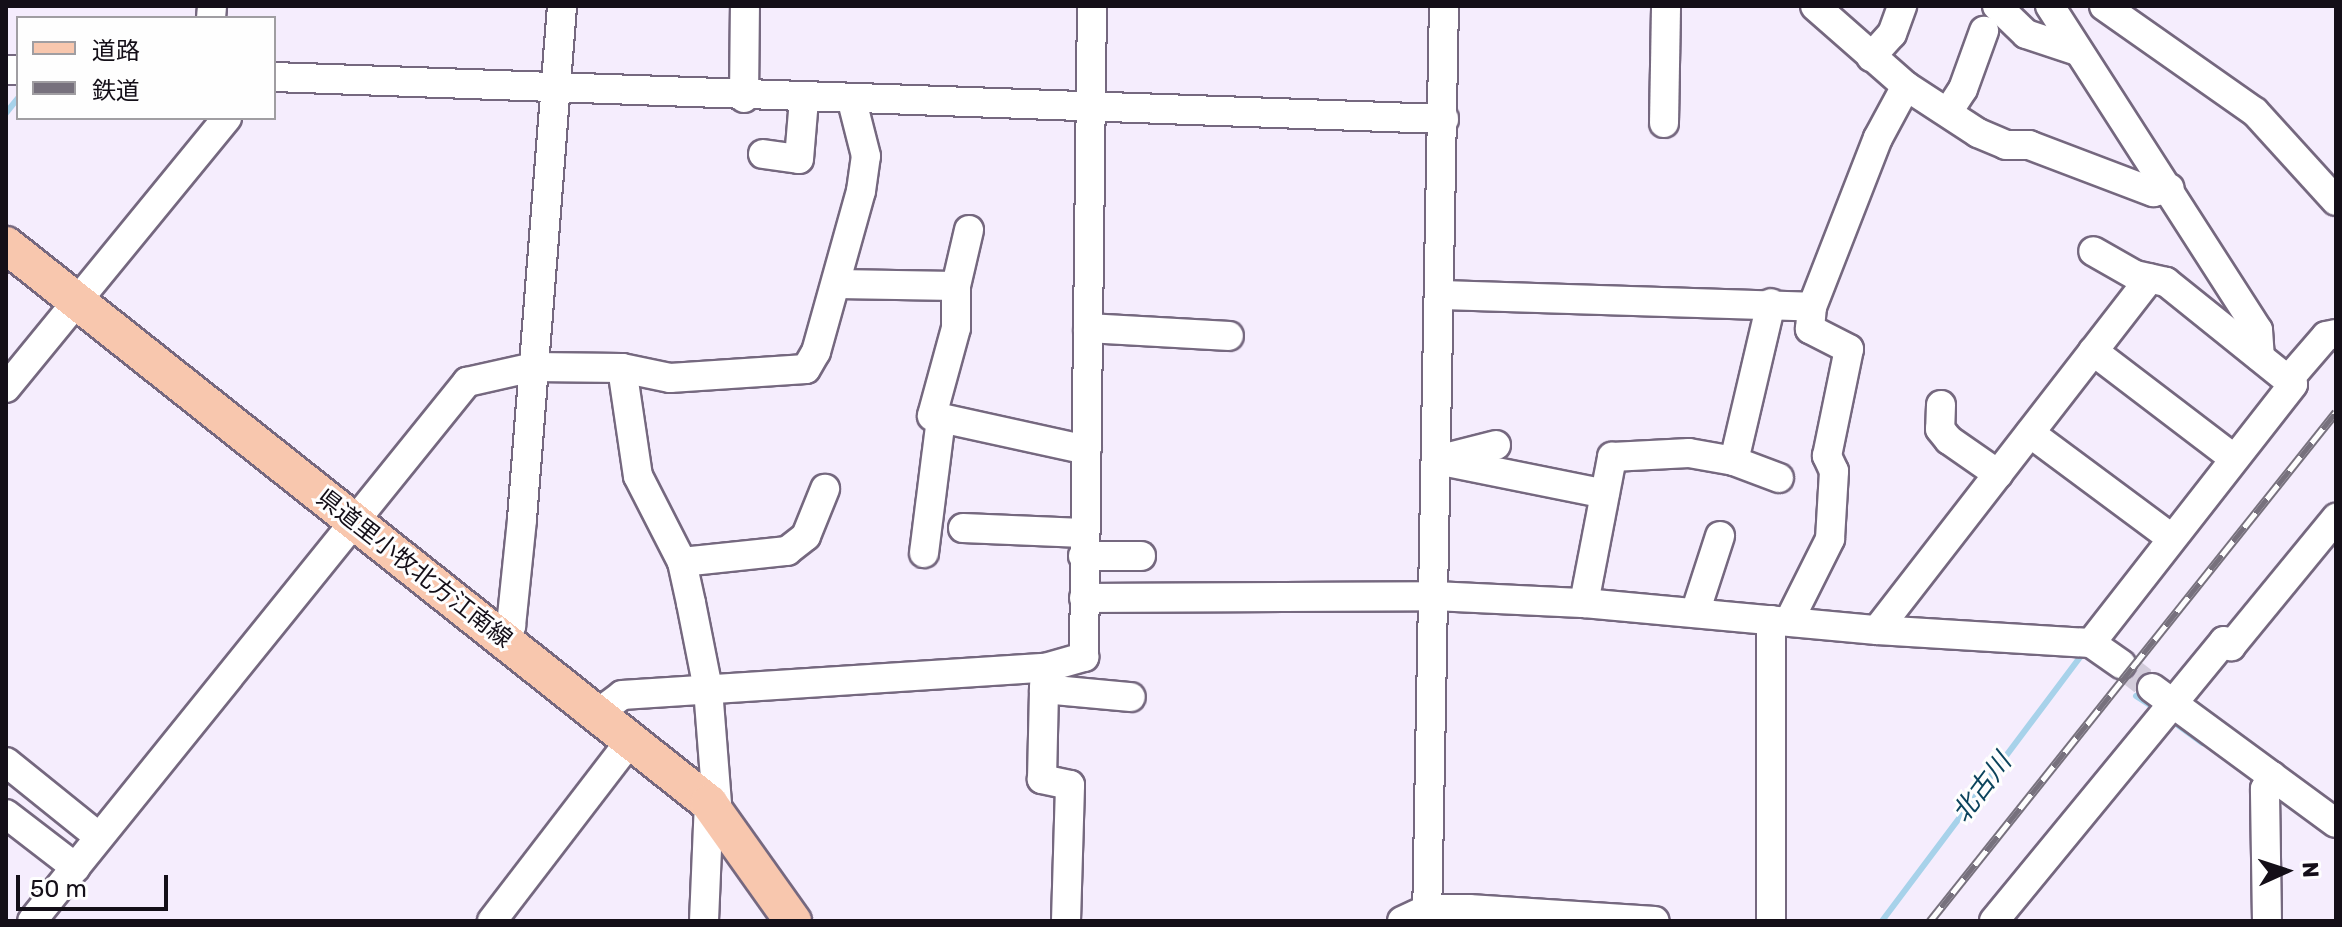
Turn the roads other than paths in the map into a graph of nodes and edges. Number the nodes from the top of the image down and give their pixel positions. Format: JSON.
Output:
{"nodes":[{"id":1,"x":562,"y":6,"type":"edge"},
{"id":2,"x":745,"y":6,"type":"edge"},
{"id":3,"x":1092,"y":6,"type":"edge"},
{"id":4,"x":1444,"y":6,"type":"edge"},
{"id":5,"x":1666,"y":6,"type":"edge"},
{"id":6,"x":1815,"y":6,"type":"edge"},
{"id":7,"x":1902,"y":6,"type":"edge"},
{"id":8,"x":2050,"y":6,"type":"edge"},
{"id":9,"x":2104,"y":6,"type":"edge"},
{"id":10,"x":1990,"y":19,"type":"edge"},
{"id":11,"x":2077,"y":51,"type":"junction"},
{"id":12,"x":1871,"y":57,"type":"junction"},
{"id":13,"x":276,"y":77,"type":"edge"},
{"id":14,"x":1906,"y":86,"type":"junction"},
{"id":15,"x":558,"y":87,"type":"junction"},
{"id":16,"x":744,"y":98,"type":"junction"},
{"id":17,"x":804,"y":99,"type":"junction"},
{"id":18,"x":852,"y":101,"type":"junction"},
{"id":19,"x":1092,"y":108,"type":"junction"},
{"id":20,"x":1948,"y":112,"type":"junction"},
{"id":21,"x":1444,"y":119,"type":"junction"},
{"id":22,"x":225,"y":120,"type":"edge"},
{"id":23,"x":1664,"y":123,"type":"dead end"},
{"id":24,"x":763,"y":154,"type":"dead end"},
{"id":25,"x":2170,"y":188,"type":"junction"},
{"id":26,"x":2336,"y":201,"type":"edge"},
{"id":27,"x":969,"y":230,"type":"dead end"},
{"id":28,"x":6,"y":245,"type":"edge"},
{"id":29,"x":2093,"y":251,"type":"dead end"},
{"id":30,"x":2150,"y":278,"type":"junction"},
{"id":31,"x":837,"y":284,"type":"junction"},
{"id":32,"x":956,"y":286,"type":"junction"},
{"id":33,"x":1440,"y":295,"type":"junction"},
{"id":34,"x":74,"y":303,"type":"junction"},
{"id":35,"x":1771,"y":303,"type":"junction"},
{"id":36,"x":1812,"y":307,"type":"junction"},
{"id":37,"x":1088,"y":328,"type":"junction"},
{"id":38,"x":2336,"y":334,"type":"edge"},
{"id":39,"x":1229,"y":336,"type":"dead end"},
{"id":40,"x":2093,"y":351,"type":"junction"},
{"id":41,"x":2260,"y":357,"type":"junction"},
{"id":42,"x":534,"y":367,"type":"junction"},
{"id":43,"x":622,"y":368,"type":"junction"},
{"id":44,"x":2288,"y":380,"type":"junction"},
{"id":45,"x":6,"y":388,"type":"edge"},
{"id":46,"x":1941,"y":405,"type":"dead end"},
{"id":47,"x":941,"y":418,"type":"junction"},
{"id":48,"x":2030,"y":433,"type":"junction"},
{"id":49,"x":1496,"y":445,"type":"dead end"},
{"id":50,"x":1086,"y":450,"type":"junction"},
{"id":51,"x":2232,"y":457,"type":"junction"},
{"id":52,"x":1437,"y":460,"type":"junction"},
{"id":53,"x":1734,"y":461,"type":"junction"},
{"id":54,"x":1998,"y":474,"type":"junction"},
{"id":55,"x":1779,"y":478,"type":"dead end"},
{"id":56,"x":825,"y":489,"type":"dead end"},
{"id":57,"x":1605,"y":494,"type":"junction"},
{"id":58,"x":2336,"y":518,"type":"edge"},
{"id":59,"x":353,"y":522,"type":"junction"},
{"id":60,"x":963,"y":528,"type":"dead end"},
{"id":61,"x":1720,"y":536,"type":"dead end"},
{"id":62,"x":2170,"y":537,"type":"junction"},
{"id":63,"x":1083,"y":544,"type":"junction"},
{"id":64,"x":924,"y":553,"type":"dead end"},
{"id":65,"x":1141,"y":556,"type":"dead end"},
{"id":66,"x":682,"y":562,"type":"junction"},
{"id":67,"x":1434,"y":596,"type":"junction"},
{"id":68,"x":1084,"y":598,"type":"junction"},
{"id":69,"x":1584,"y":603,"type":"junction"},
{"id":70,"x":1695,"y":613,"type":"junction"},
{"id":71,"x":1780,"y":620,"type":"junction"},
{"id":72,"x":1877,"y":630,"type":"junction"},
{"id":73,"x":501,"y":638,"type":"junction"},
{"id":74,"x":2091,"y":643,"type":"junction"},
{"id":75,"x":2121,"y":664,"type":"tunnel mouth"},
{"id":76,"x":1045,"y":678,"type":"junction"},
{"id":77,"x":708,"y":689,"type":"junction"},
{"id":78,"x":2163,"y":696,"type":"junction"},
{"id":79,"x":1131,"y":697,"type":"dead end"},
{"id":80,"x":597,"y":714,"type":"junction"},
{"id":81,"x":630,"y":741,"type":"junction"},
{"id":82,"x":6,"y":762,"type":"edge"},
{"id":83,"x":2272,"y":776,"type":"junction"},
{"id":84,"x":713,"y":809,"type":"junction"},
{"id":85,"x":6,"y":814,"type":"edge"},
{"id":86,"x":2336,"y":823,"type":"edge"},
{"id":87,"x":99,"y":837,"type":"junction"},
{"id":88,"x":76,"y":868,"type":"junction"},
{"id":89,"x":1428,"y":915,"type":"edge"},
{"id":90,"x":32,"y":921,"type":"edge"},
{"id":91,"x":492,"y":921,"type":"edge"},
{"id":92,"x":704,"y":921,"type":"edge"},
{"id":93,"x":793,"y":921,"type":"edge"},
{"id":94,"x":1066,"y":921,"type":"edge"},
{"id":95,"x":1402,"y":921,"type":"edge"},
{"id":96,"x":1655,"y":921,"type":"edge"},
{"id":97,"x":1771,"y":921,"type":"edge"},
{"id":98,"x":1994,"y":921,"type":"edge"},
{"id":99,"x":2267,"y":921,"type":"edge"}],
"edges":[{"from":1,"to":15,"type":"street"},
{"from":2,"to":16,"type":"street"},
{"from":3,"to":19,"type":"street"},
{"from":4,"to":21,"type":"street"},
{"from":5,"to":23,"type":"street"},
{"from":6,"to":12,"type":"street"},
{"from":7,"to":12,"type":"street"},
{"from":8,"to":11,"type":"street"},
{"from":9,"to":26,"type":"street"},
{"from":10,"to":11,"type":"street"},
{"from":10,"to":20,"type":"street"},
{"from":11,"to":25,"type":"street"},
{"from":12,"to":14,"type":"street"},
{"from":13,"to":15,"type":"street"},
{"from":14,"to":20,"type":"street"},
{"from":14,"to":36,"type":"street"},
{"from":15,"to":16,"type":"street"},
{"from":15,"to":42,"type":"street"},
{"from":16,"to":17,"type":"street"},
{"from":17,"to":18,"type":"street"},
{"from":17,"to":24,"type":"street"},
{"from":18,"to":19,"type":"street"},
{"from":18,"to":31,"type":"street"},
{"from":19,"to":21,"type":"street"},
{"from":19,"to":37,"type":"street"},
{"from":20,"to":25,"type":"street"},
{"from":21,"to":33,"type":"street"},
{"from":22,"to":34,"type":"street"},
{"from":25,"to":41,"type":"street"},
{"from":27,"to":32,"type":"street"},
{"from":28,"to":34,"type":"main road","name":"県道里小牧北方江南線"},
{"from":29,"to":30,"type":"street"},
{"from":30,"to":40,"type":"street"},
{"from":30,"to":41,"type":"street"},
{"from":31,"to":32,"type":"street"},
{"from":31,"to":43,"type":"street"},
{"from":32,"to":47,"type":"street"},
{"from":33,"to":35,"type":"street"},
{"from":33,"to":52,"type":"street"},
{"from":34,"to":45,"type":"street"},
{"from":34,"to":59,"type":"main road","name":"県道里小牧北方江南線"},
{"from":35,"to":36,"type":"street"},
{"from":35,"to":53,"type":"street"},
{"from":36,"to":71,"type":"street"},
{"from":37,"to":39,"type":"street"},
{"from":37,"to":50,"type":"street"},
{"from":38,"to":44,"type":"street"},
{"from":40,"to":48,"type":"street"},
{"from":40,"to":51,"type":"street"},
{"from":41,"to":44,"type":"street"},
{"from":42,"to":43,"type":"street"},
{"from":42,"to":59,"type":"street"},
{"from":42,"to":73,"type":"street"},
{"from":43,"to":66,"type":"street"},
{"from":44,"to":51,"type":"street"},
{"from":46,"to":54,"type":"street"},
{"from":47,"to":50,"type":"street"},
{"from":47,"to":64,"type":"street"},
{"from":48,"to":54,"type":"street"},
{"from":48,"to":62,"type":"street"},
{"from":49,"to":52,"type":"street"},
{"from":50,"to":63,"type":"street"},
{"from":51,"to":62,"type":"street"},
{"from":52,"to":57,"type":"street"},
{"from":52,"to":67,"type":"street"},
{"from":53,"to":55,"type":"street"},
{"from":53,"to":57,"type":"street"},
{"from":54,"to":72,"type":"street"},
{"from":56,"to":66,"type":"street"},
{"from":57,"to":69,"type":"street"},
{"from":58,"to":78,"type":"street"},
{"from":59,"to":73,"type":"main road","name":"県道里小牧北方江南線"},
{"from":59,"to":87,"type":"street"},
{"from":60,"to":63,"type":"street"},
{"from":61,"to":70,"type":"street"},
{"from":62,"to":74,"type":"street"},
{"from":63,"to":65,"type":"street"},
{"from":63,"to":68,"type":"street"},
{"from":66,"to":77,"type":"street"},
{"from":67,"to":68,"type":"street"},
{"from":67,"to":69,"type":"street"},
{"from":67,"to":89,"type":"street"},
{"from":68,"to":76,"type":"street"},
{"from":69,"to":70,"type":"street"},
{"from":70,"to":71,"type":"street"},
{"from":71,"to":72,"type":"street"},
{"from":71,"to":97,"type":"street"},
{"from":72,"to":74,"type":"street"},
{"from":73,"to":80,"type":"main road","name":"県道里小牧北方江南線"},
{"from":74,"to":75,"type":"street"},
{"from":76,"to":77,"type":"street"},
{"from":76,"to":79,"type":"street"},
{"from":76,"to":94,"type":"street"},
{"from":77,"to":80,"type":"street"},
{"from":77,"to":84,"type":"street"},
{"from":78,"to":83,"type":"street"},
{"from":78,"to":98,"type":"street"},
{"from":80,"to":81,"type":"main road","name":"県道里小牧北方江南線"},
{"from":81,"to":84,"type":"main road","name":"県道里小牧北方江南線"},
{"from":81,"to":91,"type":"street"},
{"from":82,"to":87,"type":"street"},
{"from":83,"to":86,"type":"street"},
{"from":83,"to":99,"type":"street"},
{"from":84,"to":92,"type":"street"},
{"from":84,"to":93,"type":"main road","name":"県道里小牧北方江南線"},
{"from":85,"to":88,"type":"street"},
{"from":87,"to":88,"type":"street"},
{"from":88,"to":90,"type":"street"},
{"from":89,"to":95,"type":"street"},
{"from":89,"to":96,"type":"street"}]}
